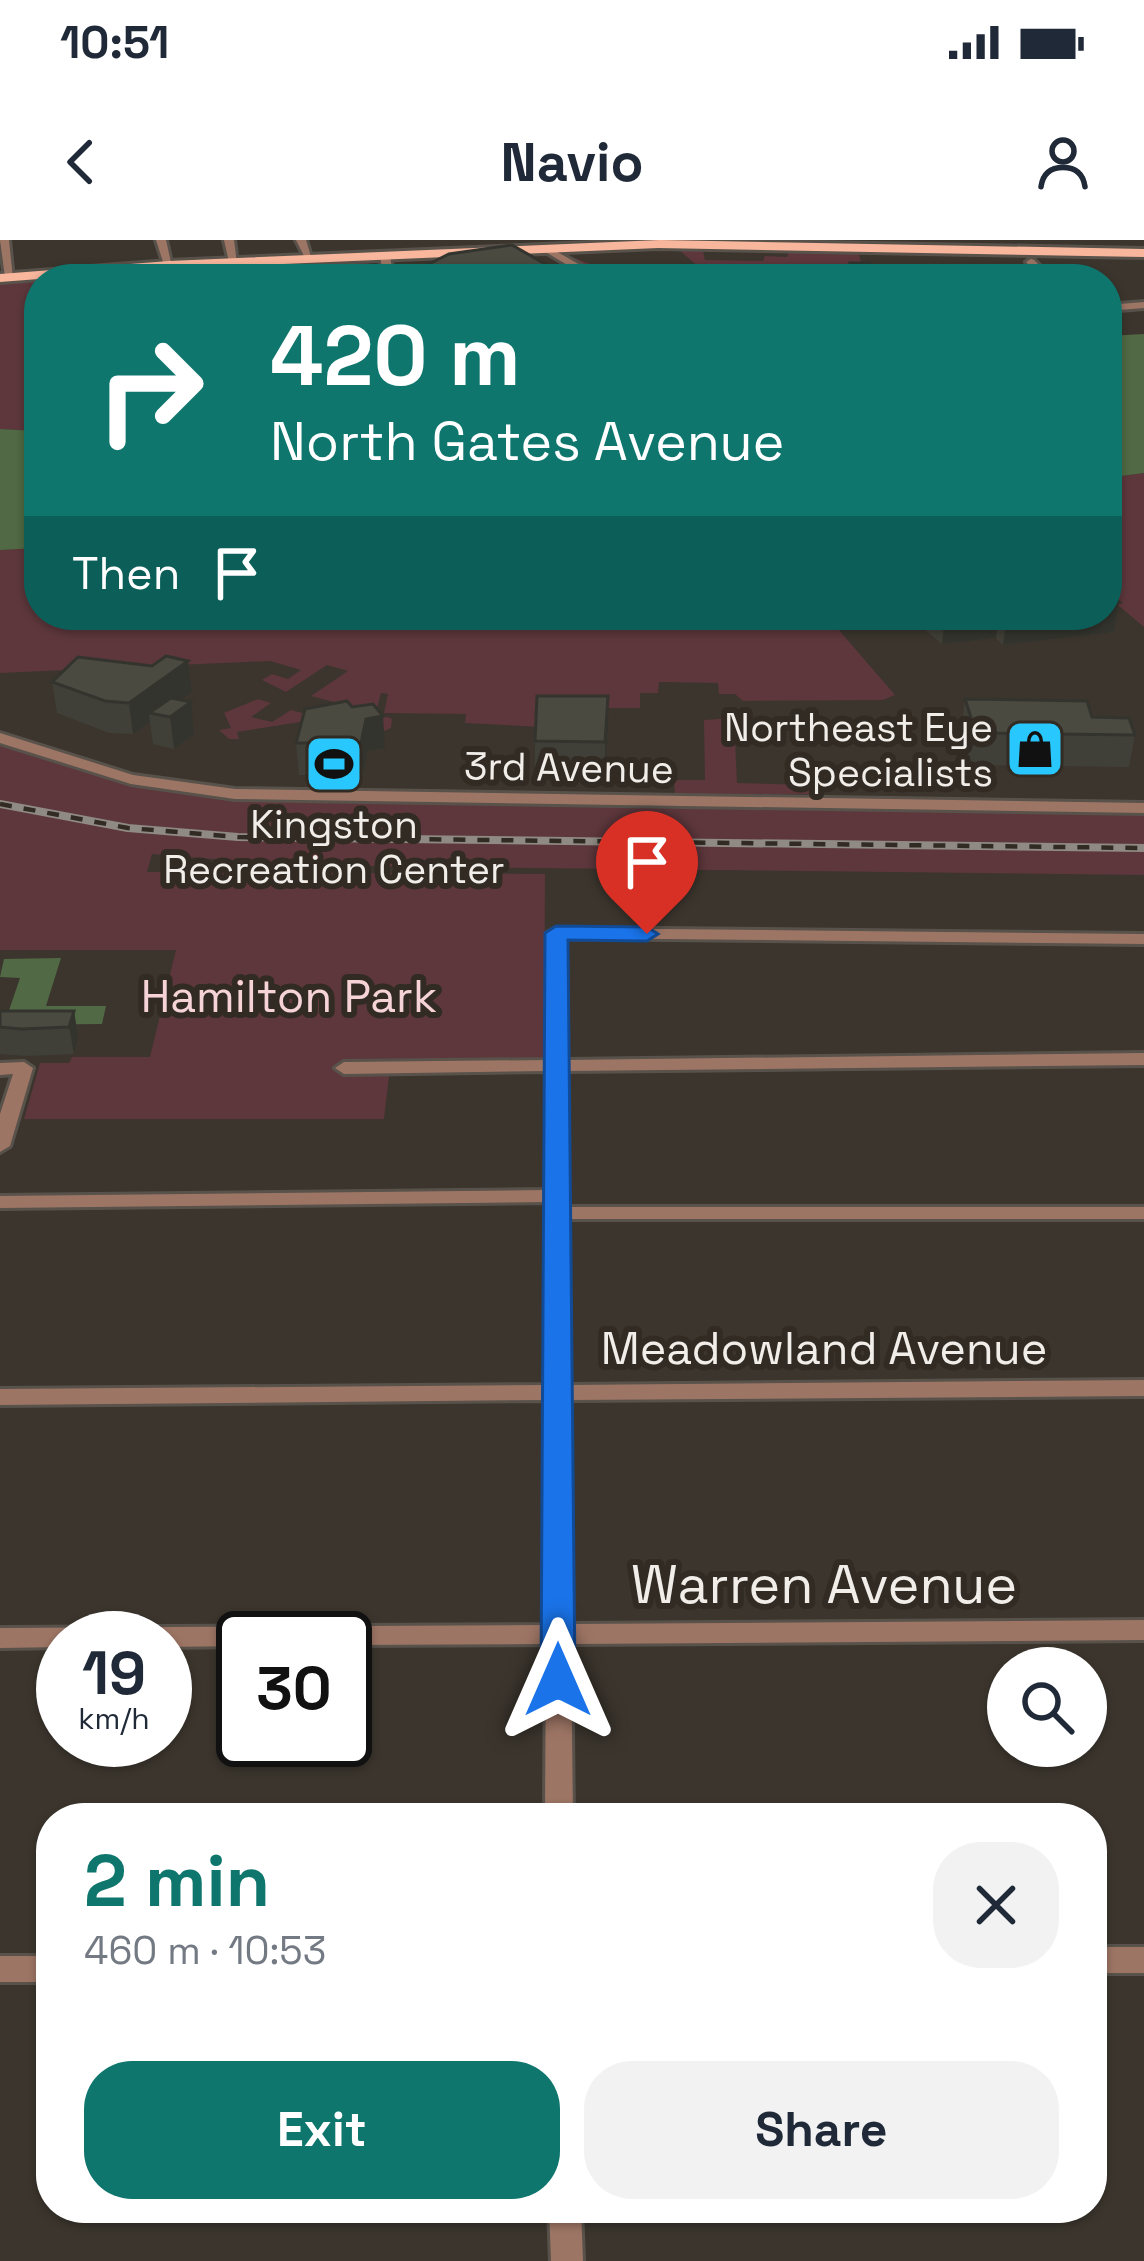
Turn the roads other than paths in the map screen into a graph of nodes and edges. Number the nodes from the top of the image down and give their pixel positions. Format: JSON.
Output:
{"nodes":[{"id":1,"x":4,"y":240,"type":"edge"},
{"id":2,"x":229,"y":240,"type":"edge"},
{"id":3,"x":301,"y":240,"type":"edge"},
{"id":4,"x":975,"y":245,"type":"edge"},
{"id":5,"x":547,"y":249,"type":"junction"},
{"id":6,"x":1143,"y":253,"type":"edge"},
{"id":7,"x":385,"y":256,"type":"junction"},
{"id":8,"x":309,"y":258,"type":"junction"},
{"id":9,"x":234,"y":262,"type":"junction"},
{"id":10,"x":191,"y":264,"type":"edge"},
{"id":11,"x":386,"y":264,"type":"edge"},
{"id":12,"x":572,"y":264,"type":"edge"},
{"id":13,"x":5,"y":278,"type":"edge"},
{"id":14,"x":0,"y":738,"type":"edge"},
{"id":15,"x":1144,"y":808,"type":"edge"},
{"id":16,"x":1144,"y":939,"type":"edge"},
{"id":17,"x":1144,"y":1059,"type":"edge"},
{"id":18,"x":554,"y":1064,"type":"junction"},
{"id":19,"x":344,"y":1068,"type":"dead end"},
{"id":20,"x":0,"y":1069,"type":"edge"},
{"id":21,"x":0,"y":1146,"type":"edge"},
{"id":22,"x":0,"y":1202,"type":"edge"},
{"id":23,"x":557,"y":1204,"type":"junction"},
{"id":24,"x":1144,"y":1214,"type":"edge"},
{"id":25,"x":1144,"y":1388,"type":"edge"},
{"id":26,"x":560,"y":1391,"type":"junction"},
{"id":27,"x":0,"y":1397,"type":"edge"},
{"id":28,"x":1144,"y":1630,"type":"edge"},
{"id":29,"x":558,"y":1634,"type":"junction"},
{"id":30,"x":0,"y":1638,"type":"edge"},
{"id":31,"x":559,"y":1803,"type":"edge"},
{"id":32,"x":1107,"y":1960,"type":"edge"},
{"id":33,"x":1144,"y":1960,"type":"edge"},
{"id":34,"x":0,"y":1969,"type":"edge"},
{"id":35,"x":36,"y":1969,"type":"edge"},
{"id":36,"x":565,"y":2223,"type":"edge"},
{"id":37,"x":566,"y":2261,"type":"edge"}],
"edges":[{"from":1,"to":13,"type":"street"},
{"from":2,"to":9,"type":"street"},
{"from":3,"to":8,"type":"street"},
{"from":4,"to":5,"type":"main road"},
{"from":4,"to":6,"type":"main road"},
{"from":5,"to":7,"type":"main road"},
{"from":5,"to":12,"type":"street"},
{"from":7,"to":8,"type":"main road"},
{"from":7,"to":11,"type":"street"},
{"from":8,"to":9,"type":"main road"},
{"from":9,"to":10,"type":"main road"},
{"from":14,"to":15,"type":"street","name":"3rd Avenue"},
{"from":16,"to":18,"type":"street"},
{"from":17,"to":18,"type":"street"},
{"from":18,"to":19,"type":"street"},
{"from":18,"to":23,"type":"street"},
{"from":20,"to":21,"type":"street"},
{"from":22,"to":23,"type":"street"},
{"from":23,"to":24,"type":"street"},
{"from":23,"to":26,"type":"street"},
{"from":25,"to":26,"type":"street","name":"Meadowland Avenue"},
{"from":26,"to":27,"type":"street","name":"Meadowland Avenue"},
{"from":26,"to":29,"type":"street"},
{"from":28,"to":29,"type":"street","name":"Warren Avenue"},
{"from":29,"to":30,"type":"street","name":"Warren Avenue"},
{"from":29,"to":31,"type":"street"},
{"from":32,"to":33,"type":"street"},
{"from":34,"to":35,"type":"street"},
{"from":36,"to":37,"type":"street"}]}
